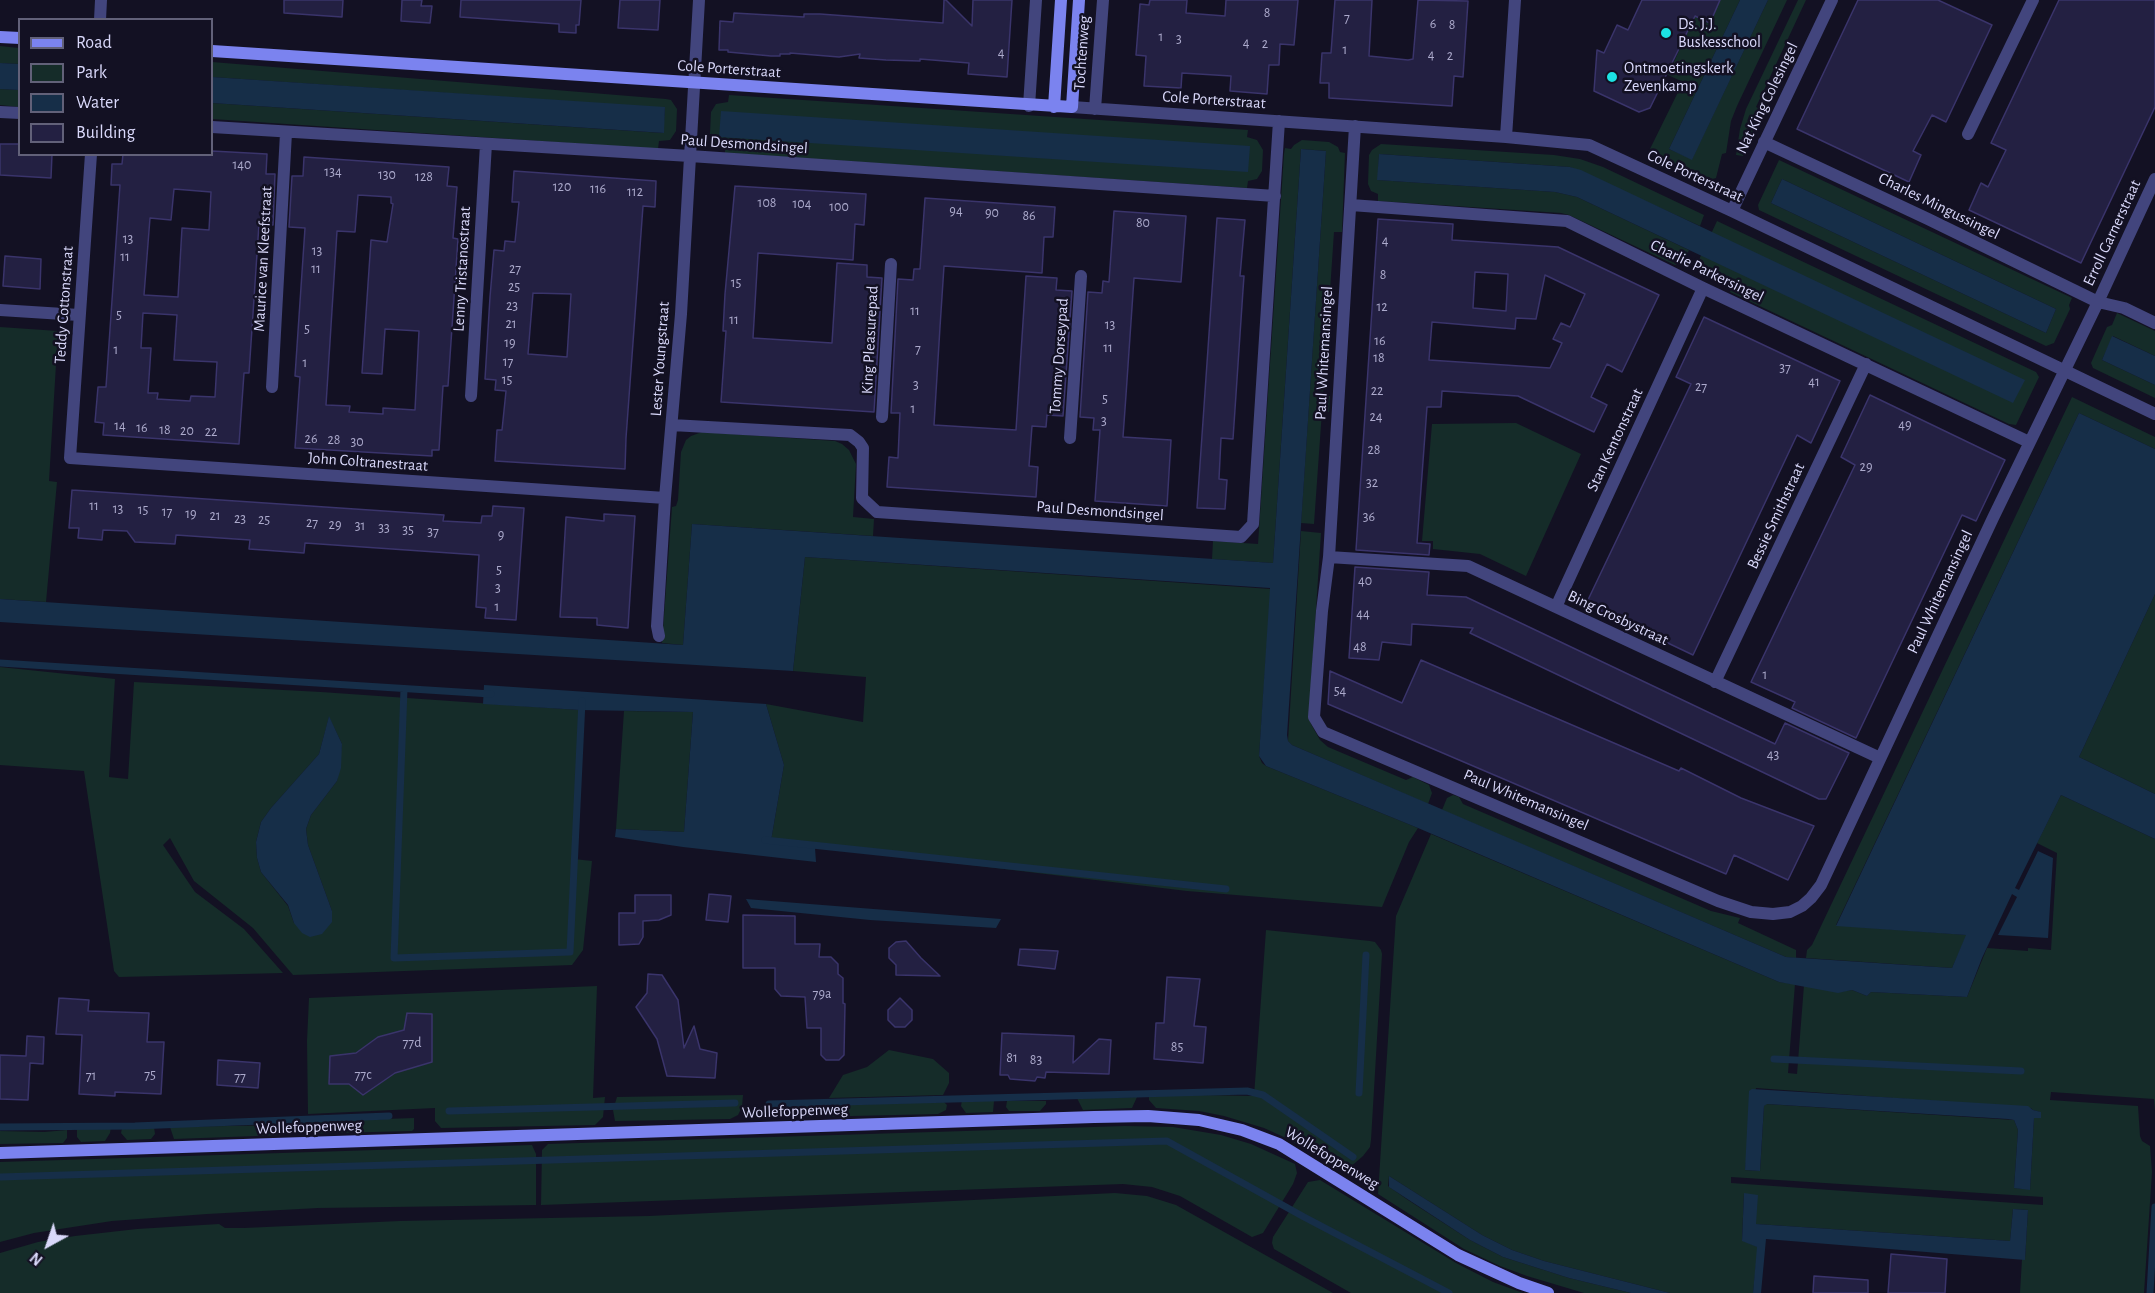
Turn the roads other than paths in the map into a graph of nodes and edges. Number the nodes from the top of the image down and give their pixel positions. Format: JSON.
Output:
{"nodes":[{"id":1,"x":101,"y":0,"type":"edge"},
{"id":2,"x":699,"y":0,"type":"edge"},
{"id":3,"x":1036,"y":0,"type":"edge"},
{"id":4,"x":1060,"y":0,"type":"edge"},
{"id":5,"x":1079,"y":0,"type":"edge"},
{"id":6,"x":1102,"y":0,"type":"edge"},
{"id":7,"x":1515,"y":0,"type":"edge"},
{"id":8,"x":1832,"y":0,"type":"edge"},
{"id":9,"x":2033,"y":0,"type":"edge"},
{"id":10,"x":100,"y":18,"type":"edge"},
{"id":11,"x":0,"y":37,"type":"edge"},
{"id":12,"x":18,"y":38,"type":"edge"},
{"id":13,"x":213,"y":51,"type":"edge"},
{"id":14,"x":694,"y":83,"type":"junction"},
{"id":15,"x":1029,"y":105,"type":"junction"},
{"id":16,"x":1054,"y":107,"type":"junction"},
{"id":17,"x":1072,"y":107,"type":"junction"},
{"id":18,"x":1095,"y":109,"type":"junction"},
{"id":19,"x":0,"y":112,"type":"edge"},
{"id":20,"x":18,"y":113,"type":"edge"},
{"id":21,"x":1279,"y":121,"type":"junction"},
{"id":22,"x":1355,"y":126,"type":"junction"},
{"id":23,"x":213,"y":127,"type":"edge"},
{"id":24,"x":286,"y":133,"type":"junction"},
{"id":25,"x":1968,"y":134,"type":"dead end"},
{"id":26,"x":1506,"y":137,"type":"junction"},
{"id":27,"x":1764,"y":142,"type":"junction"},
{"id":28,"x":486,"y":144,"type":"junction"},
{"id":29,"x":91,"y":156,"type":"edge"},
{"id":30,"x":690,"y":156,"type":"junction"},
{"id":31,"x":2155,"y":179,"type":"edge"},
{"id":32,"x":1275,"y":196,"type":"junction"},
{"id":33,"x":1351,"y":205,"type":"junction"},
{"id":34,"x":1732,"y":211,"type":"junction"},
{"id":35,"x":891,"y":264,"type":"dead end"},
{"id":36,"x":1081,"y":276,"type":"dead end"},
{"id":37,"x":1703,"y":288,"type":"junction"},
{"id":38,"x":2098,"y":302,"type":"junction"},
{"id":39,"x":0,"y":310,"type":"edge"},
{"id":40,"x":80,"y":315,"type":"junction"},
{"id":41,"x":2155,"y":323,"type":"edge"},
{"id":42,"x":1866,"y":364,"type":"junction"},
{"id":43,"x":2063,"y":371,"type":"junction"},
{"id":44,"x":272,"y":387,"type":"dead end"},
{"id":45,"x":471,"y":396,"type":"dead end"},
{"id":46,"x":2155,"y":414,"type":"edge"},
{"id":47,"x":882,"y":417,"type":"dead end"},
{"id":48,"x":672,"y":425,"type":"junction"},
{"id":49,"x":1070,"y":438,"type":"dead end"},
{"id":50,"x":2029,"y":442,"type":"junction"},
{"id":51,"x":70,"y":458,"type":"joint"},
{"id":52,"x":665,"y":498,"type":"junction"},
{"id":53,"x":1329,"y":557,"type":"junction"},
{"id":54,"x":1556,"y":607,"type":"junction"},
{"id":55,"x":659,"y":636,"type":"dead end"},
{"id":56,"x":1715,"y":682,"type":"junction"},
{"id":57,"x":1880,"y":759,"type":"junction"},
{"id":58,"x":0,"y":1153,"type":"edge"},
{"id":59,"x":1548,"y":1293,"type":"edge"}],
"edges":[{"from":1,"to":10,"type":"street"},
{"from":2,"to":14,"type":"street","name":"Lester Youngstraat"},
{"from":3,"to":15,"type":"street"},
{"from":4,"to":16,"type":"street"},
{"from":5,"to":17,"type":"street"},
{"from":6,"to":18,"type":"street","name":"Tochtenweg"},
{"from":7,"to":26,"type":"street"},
{"from":8,"to":27,"type":"street","name":"Nat King Colesingel"},
{"from":9,"to":25,"type":"street"},
{"from":11,"to":12,"type":"street"},
{"from":13,"to":14,"type":"street","name":"Cole Porterstraat"},
{"from":14,"to":15,"type":"street","name":"Cole Porterstraat"},
{"from":14,"to":30,"type":"street","name":"Lester Youngstraat"},
{"from":15,"to":16,"type":"street","name":"Cole Porterstraat"},
{"from":16,"to":17,"type":"street","name":"Cole Porterstraat"},
{"from":17,"to":18,"type":"street","name":"Cole Porterstraat"},
{"from":18,"to":21,"type":"street","name":"Cole Porterstraat"},
{"from":19,"to":20,"type":"street"},
{"from":21,"to":22,"type":"street","name":"Cole Porterstraat"},
{"from":21,"to":32,"type":"street","name":"Paul Desmondsingel"},
{"from":22,"to":26,"type":"street","name":"Cole Porterstraat"},
{"from":22,"to":33,"type":"street","name":"Paul Whitemansingel"},
{"from":23,"to":24,"type":"street","name":"Paul Desmondsingel"},
{"from":24,"to":28,"type":"street","name":"Paul Desmondsingel"},
{"from":24,"to":44,"type":"street","name":"Maurice van Kleefstraat"},
{"from":26,"to":34,"type":"street","name":"Cole Porterstraat"},
{"from":27,"to":34,"type":"street","name":"Nat King Colesingel"},
{"from":27,"to":38,"type":"street","name":"Charles Mingussingel"},
{"from":28,"to":30,"type":"street","name":"Paul Desmondsingel"},
{"from":28,"to":45,"type":"street","name":"Lenny Tristanostraat"},
{"from":29,"to":40,"type":"street","name":"Teddy Cottonstraat"},
{"from":30,"to":32,"type":"street","name":"Paul Desmondsingel"},
{"from":30,"to":48,"type":"street","name":"Lester Youngstraat"},
{"from":31,"to":38,"type":"street","name":"Erroll Garnerstraat"},
{"from":32,"to":48,"type":"street","name":"Paul Desmondsingel"},
{"from":33,"to":37,"type":"street","name":"Charlie Parkersingel"},
{"from":33,"to":53,"type":"street","name":"Paul Whitemansingel"},
{"from":34,"to":43,"type":"street","name":"Cole Porterstraat"},
{"from":35,"to":47,"type":"street","name":"King Pleasurepad"},
{"from":36,"to":49,"type":"street","name":"Tommy Dorseypad"},
{"from":37,"to":42,"type":"street","name":"Charlie Parkersingel"},
{"from":37,"to":54,"type":"street","name":"Stan Kentonstraat"},
{"from":38,"to":41,"type":"street","name":"Charles Mingussingel"},
{"from":38,"to":43,"type":"street","name":"Erroll Garnerstraat"},
{"from":39,"to":40,"type":"street"},
{"from":40,"to":51,"type":"street","name":"Teddy Cottonstraat"},
{"from":42,"to":50,"type":"street","name":"Charlie Parkersingel"},
{"from":42,"to":56,"type":"street","name":"Bessie Smithstraat"},
{"from":43,"to":46,"type":"street","name":"Cole Porterstraat"},
{"from":43,"to":50,"type":"street","name":"Paul Whitemansingel"},
{"from":48,"to":52,"type":"street","name":"Lester Youngstraat"},
{"from":50,"to":57,"type":"street","name":"Paul Whitemansingel"},
{"from":51,"to":52,"type":"street","name":"John Coltranestraat"},
{"from":52,"to":55,"type":"street","name":"Lester Youngstraat"},
{"from":53,"to":54,"type":"street","name":"Bing Crosbystraat"},
{"from":53,"to":57,"type":"street","name":"Paul Whitemansingel"},
{"from":54,"to":56,"type":"street","name":"Bing Crosbystraat"},
{"from":56,"to":57,"type":"street","name":"Bing Crosbystraat"},
{"from":58,"to":59,"type":"street","name":"Wollefoppenweg"}]}
